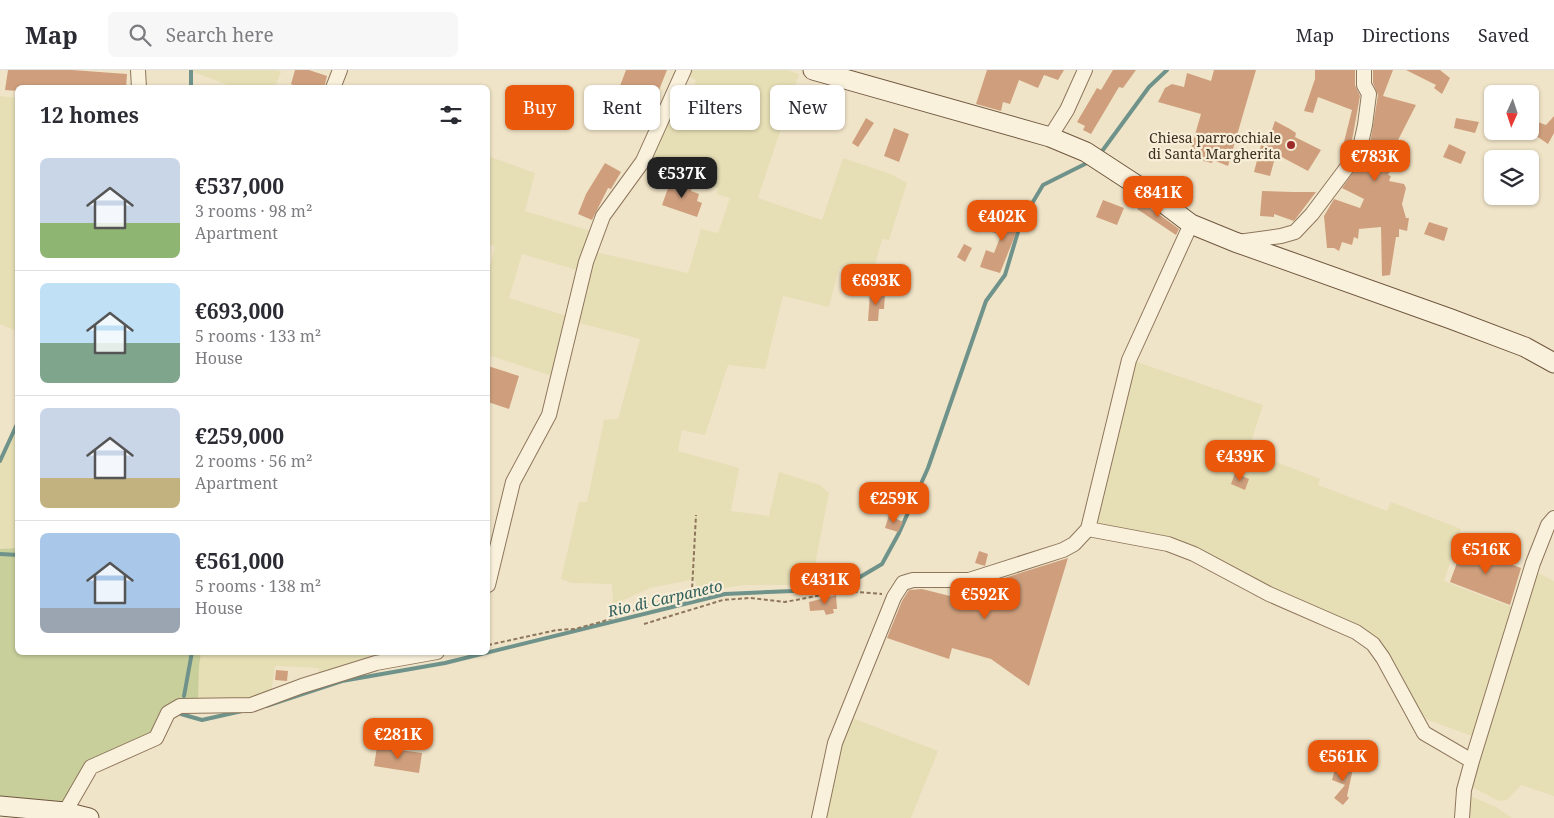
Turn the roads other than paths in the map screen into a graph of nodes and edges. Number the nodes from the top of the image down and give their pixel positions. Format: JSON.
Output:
{"nodes":[{"id":1,"x":138,"y":70,"type":"edge"},
{"id":2,"x":340,"y":70,"type":"edge"},
{"id":3,"x":684,"y":70,"type":"edge"},
{"id":4,"x":812,"y":70,"type":"edge"},
{"id":5,"x":1085,"y":70,"type":"edge"},
{"id":6,"x":1364,"y":70,"type":"edge"},
{"id":7,"x":852,"y":76,"type":"edge"},
{"id":8,"x":139,"y":85,"type":"edge"},
{"id":9,"x":334,"y":85,"type":"edge"},
{"id":10,"x":1050,"y":137,"type":"junction"},
{"id":11,"x":1191,"y":224,"type":"junction"},
{"id":12,"x":1235,"y":242,"type":"junction"},
{"id":13,"x":1554,"y":363,"type":"edge"},
{"id":14,"x":1554,"y":518,"type":"edge"},
{"id":15,"x":1088,"y":529,"type":"junction"},
{"id":16,"x":490,"y":577,"type":"edge"},
{"id":17,"x":420,"y":655,"type":"edge"},
{"id":18,"x":1472,"y":761,"type":"junction"},
{"id":19,"x":0,"y":806,"type":"edge"},
{"id":20,"x":65,"y":812,"type":"junction"},
{"id":21,"x":89,"y":818,"type":"edge"},
{"id":22,"x":819,"y":818,"type":"edge"},
{"id":23,"x":1462,"y":818,"type":"edge"}],
"edges":[{"from":1,"to":8,"type":"street"},
{"from":2,"to":9,"type":"street"},
{"from":3,"to":16,"type":"street"},
{"from":4,"to":7,"type":"main road"},
{"from":5,"to":10,"type":"street"},
{"from":6,"to":12,"type":"street"},
{"from":7,"to":10,"type":"main road"},
{"from":10,"to":11,"type":"main road"},
{"from":11,"to":12,"type":"main road"},
{"from":11,"to":15,"type":"street"},
{"from":12,"to":13,"type":"main road"},
{"from":14,"to":18,"type":"street"},
{"from":15,"to":18,"type":"street"},
{"from":15,"to":22,"type":"street"},
{"from":17,"to":20,"type":"street"},
{"from":18,"to":23,"type":"street"},
{"from":19,"to":20,"type":"main road"},
{"from":20,"to":21,"type":"main road"}]}
